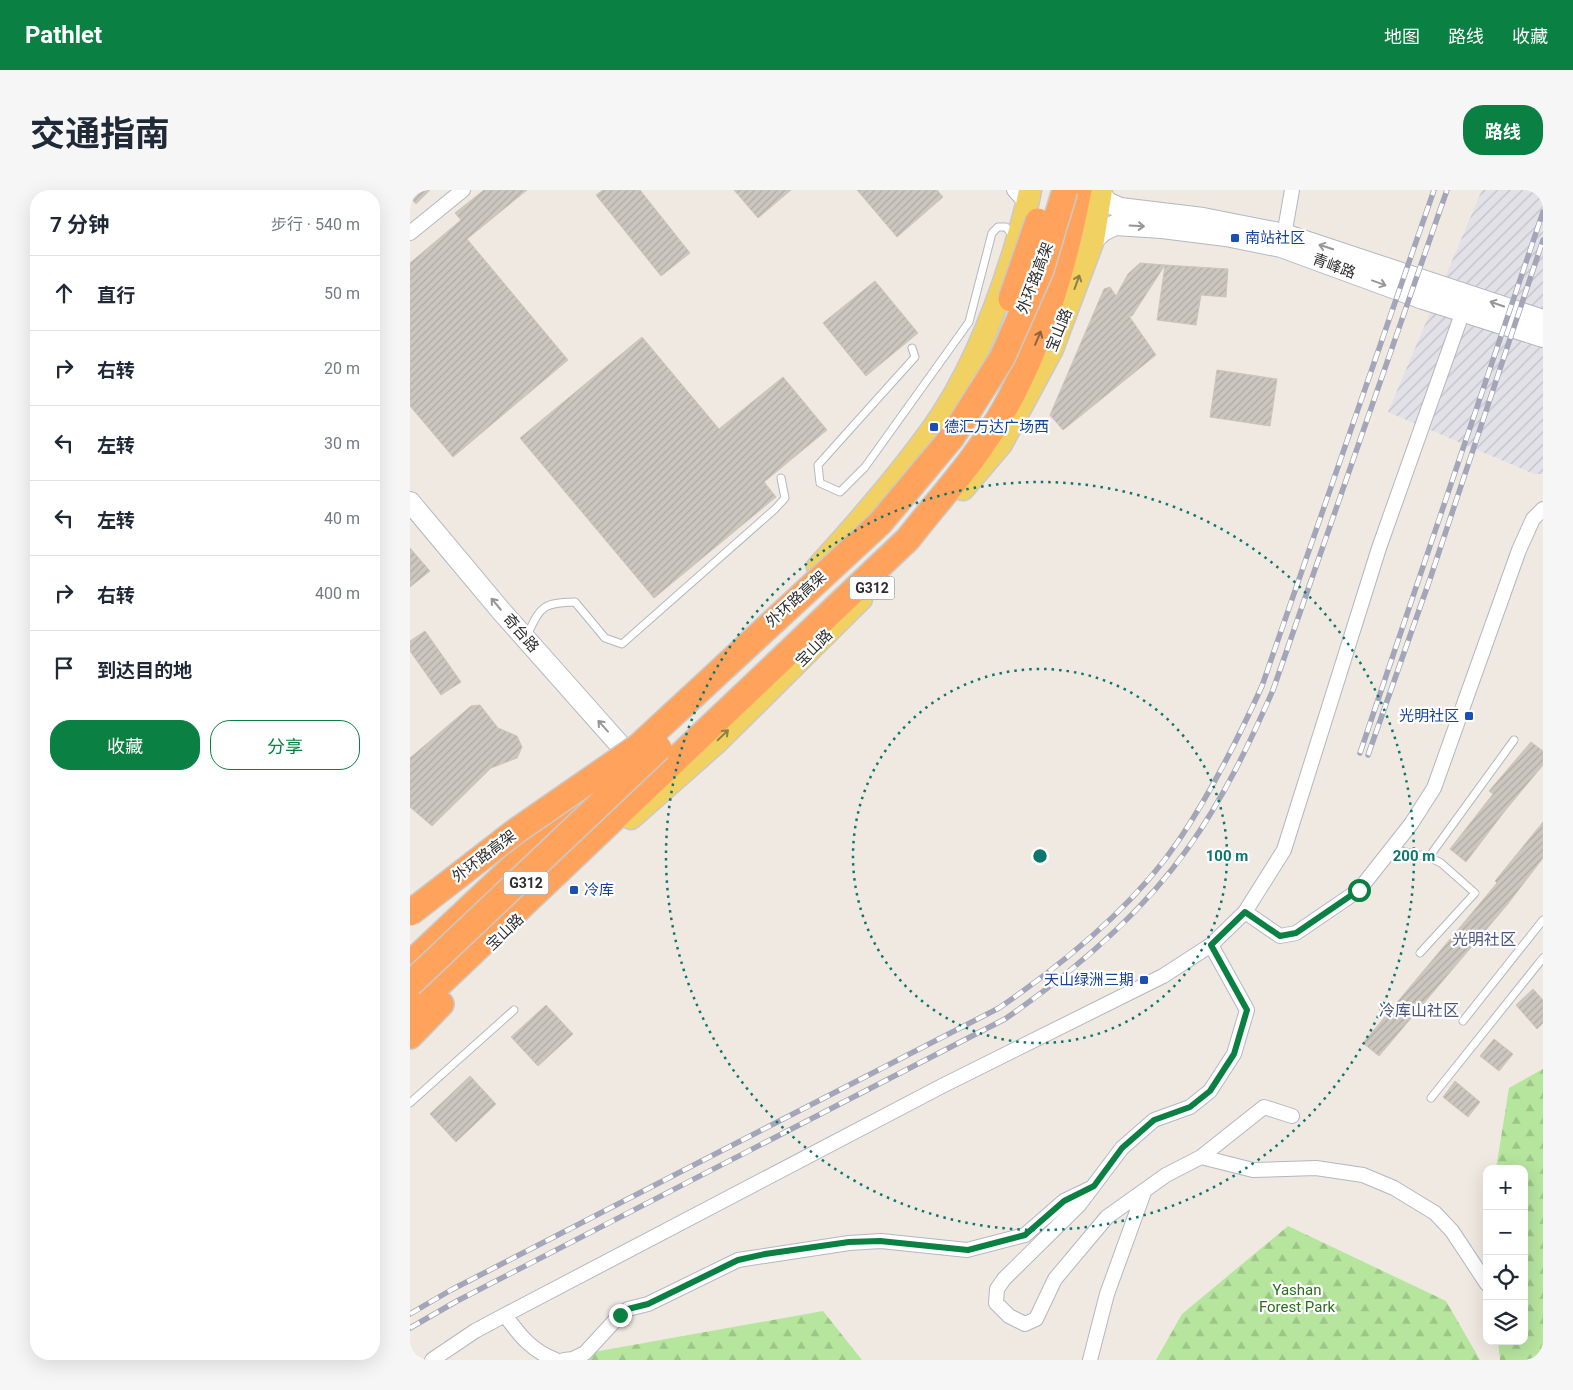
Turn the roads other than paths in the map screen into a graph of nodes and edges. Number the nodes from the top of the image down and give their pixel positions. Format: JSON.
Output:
{"nodes":[{"id":1,"x":463,"y":190,"type":"edge"},
{"id":2,"x":1048,"y":190,"type":"edge"},
{"id":3,"x":1059,"y":190,"type":"edge"},
{"id":4,"x":1065,"y":190,"type":"edge"},
{"id":5,"x":1292,"y":190,"type":"edge"},
{"id":6,"x":1093,"y":191,"type":"edge"},
{"id":7,"x":1024,"y":195,"type":"edge"},
{"id":8,"x":410,"y":233,"type":"edge"},
{"id":9,"x":1093,"y":240,"type":"junction"},
{"id":10,"x":1283,"y":241,"type":"junction"},
{"id":11,"x":1016,"y":245,"type":"junction"},
{"id":12,"x":1463,"y":311,"type":"junction"},
{"id":13,"x":1543,"y":320,"type":"edge"},
{"id":14,"x":1543,"y":337,"type":"edge"},
{"id":15,"x":912,"y":348,"type":"dead end"},
{"id":16,"x":781,"y":478,"type":"dead end"},
{"id":17,"x":410,"y":502,"type":"edge"},
{"id":18,"x":1543,"y":509,"type":"edge"},
{"id":19,"x":525,"y":638,"type":"junction"},
{"id":20,"x":1514,"y":740,"type":"dead end"},
{"id":21,"x":635,"y":762,"type":"junction"},
{"id":22,"x":1391,"y":849,"type":"junction"},
{"id":23,"x":1430,"y":857,"type":"junction"},
{"id":24,"x":410,"y":903,"type":"edge"},
{"id":25,"x":530,"y":908,"type":"junction"},
{"id":26,"x":1245,"y":912,"type":"junction"},
{"id":27,"x":410,"y":913,"type":"edge"},
{"id":28,"x":1543,"y":920,"type":"edge"},
{"id":29,"x":1211,"y":945,"type":"junction"},
{"id":30,"x":1420,"y":953,"type":"dead end"},
{"id":31,"x":1543,"y":958,"type":"edge"},
{"id":32,"x":410,"y":964,"type":"edge"},
{"id":33,"x":410,"y":984,"type":"edge"},
{"id":34,"x":410,"y":997,"type":"edge"},
{"id":35,"x":514,"y":1010,"type":"dead end"},
{"id":36,"x":422,"y":1012,"type":"edge"},
{"id":37,"x":1463,"y":1021,"type":"dead end"},
{"id":38,"x":410,"y":1024,"type":"edge"},
{"id":39,"x":410,"y":1036,"type":"edge"},
{"id":40,"x":1431,"y":1098,"type":"dead end"},
{"id":41,"x":410,"y":1103,"type":"edge"},
{"id":42,"x":1292,"y":1116,"type":"dead end"},
{"id":43,"x":1201,"y":1157,"type":"junction"},
{"id":44,"x":1094,"y":1186,"type":"junction"},
{"id":45,"x":1145,"y":1190,"type":"junction"},
{"id":46,"x":1483,"y":1278,"type":"edge"},
{"id":47,"x":505,"y":1315,"type":"junction"},
{"id":48,"x":432,"y":1360,"type":"edge"},
{"id":49,"x":556,"y":1360,"type":"edge"},
{"id":50,"x":564,"y":1360,"type":"edge"},
{"id":51,"x":1090,"y":1360,"type":"edge"}],
"edges":[{"from":1,"to":8,"type":"street"},
{"from":2,"to":24,"type":"highway","name":"外环路高架","bridge":true},
{"from":3,"to":33,"type":"highway","bridge":true},
{"from":4,"to":27,"type":"highway","name":"外环路高架","bridge":true},
{"from":5,"to":10,"type":"street"},
{"from":6,"to":9,"type":"main road","name":"宝山路","number":"G312"},
{"from":6,"to":10,"type":"main road","name":"青峰路"},
{"from":36,"to":6,"type":"highway","one_way":true},
{"from":7,"to":11,"type":"main road","name":"宝山路","number":"G312"},
{"from":9,"to":10,"type":"main road","name":"青峰路","one_way":true},
{"from":25,"to":9,"type":"main road","name":"宝山路","number":"G312","one_way":true},
{"from":10,"to":12,"type":"main road","name":"青峰路","one_way":true},
{"from":13,"to":10,"type":"main road","name":"青峰路","one_way":true},
{"from":11,"to":15,"type":"lane"},
{"from":11,"to":21,"type":"main road","name":"宝山路","number":"G312"},
{"from":12,"to":14,"type":"main road","name":"青峰路"},
{"from":12,"to":26,"type":"street"},
{"from":16,"to":19,"type":"lane"},
{"from":19,"to":17,"type":"main road","name":"奇台路","one_way":true},
{"from":18,"to":22,"type":"street"},
{"from":21,"to":19,"type":"main road","name":"奇台路","one_way":true},
{"from":20,"to":23,"type":"lane"},
{"from":21,"to":32,"type":"highway"},
{"from":21,"to":34,"type":"main road","name":"宝山路","number":"G312"},
{"from":22,"to":23,"type":"lane"},
{"from":22,"to":26,"type":"street"},
{"from":23,"to":30,"type":"lane"},
{"from":25,"to":36,"type":"highway"},
{"from":25,"to":38,"type":"main road","name":"宝山路","number":"G312"},
{"from":26,"to":29,"type":"street"},
{"from":28,"to":37,"type":"lane"},
{"from":29,"to":44,"type":"street"},
{"from":29,"to":47,"type":"street"},
{"from":31,"to":40,"type":"lane"},
{"from":35,"to":41,"type":"lane"},
{"from":36,"to":39,"type":"highway"},
{"from":42,"to":43,"type":"street"},
{"from":43,"to":45,"type":"street"},
{"from":43,"to":46,"type":"street"},
{"from":44,"to":45,"type":"street"},
{"from":44,"to":50,"type":"street"},
{"from":45,"to":51,"type":"street"},
{"from":47,"to":48,"type":"street"},
{"from":47,"to":49,"type":"street"}]}
